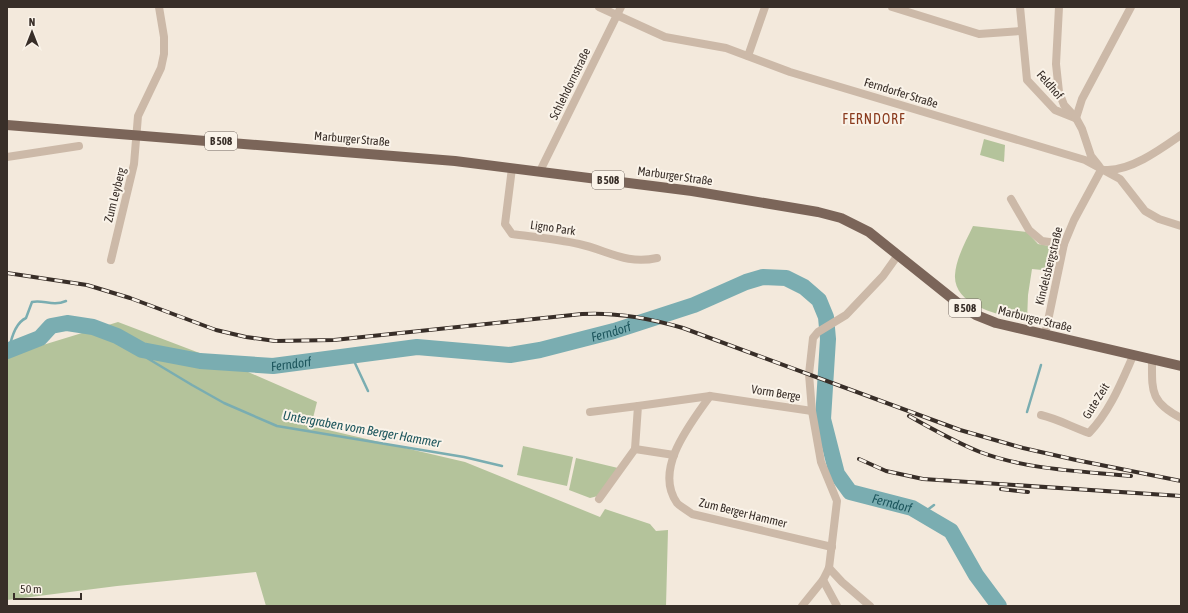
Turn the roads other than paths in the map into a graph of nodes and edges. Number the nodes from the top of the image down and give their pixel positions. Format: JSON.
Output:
{"nodes":[{"id":1,"x":159,"y":7,"type":"edge"},
{"id":2,"x":599,"y":7,"type":"edge"},
{"id":3,"x":765,"y":7,"type":"edge"},
{"id":4,"x":892,"y":7,"type":"edge"},
{"id":5,"x":1020,"y":7,"type":"edge"},
{"id":6,"x":1060,"y":7,"type":"edge"},
{"id":7,"x":1131,"y":7,"type":"edge"},
{"id":8,"x":619,"y":11,"type":"edge"},
{"id":9,"x":1021,"y":31,"type":"junction"},
{"id":10,"x":748,"y":56,"type":"junction"},
{"id":11,"x":1076,"y":118,"type":"junction"},
{"id":12,"x":7,"y":125,"type":"edge"},
{"id":13,"x":136,"y":134,"type":"junction"},
{"id":14,"x":1181,"y":136,"type":"edge"},
{"id":15,"x":79,"y":146,"type":"dead end"},
{"id":16,"x":7,"y":157,"type":"edge"},
{"id":17,"x":512,"y":168,"type":"junction"},
{"id":18,"x":1102,"y":170,"type":"junction"},
{"id":19,"x":540,"y":171,"type":"junction"},
{"id":20,"x":1011,"y":199,"type":"dead end"},
{"id":21,"x":1181,"y":226,"type":"edge"},
{"id":22,"x":1064,"y":244,"type":"junction"},
{"id":23,"x":898,"y":255,"type":"junction"},
{"id":24,"x":657,"y":258,"type":"dead end"},
{"id":25,"x":111,"y":260,"type":"dead end"},
{"id":26,"x":1045,"y":335,"type":"junction"},
{"id":27,"x":1133,"y":356,"type":"junction"},
{"id":28,"x":1152,"y":360,"type":"junction"},
{"id":29,"x":1181,"y":366,"type":"edge"},
{"id":30,"x":710,"y":396,"type":"junction"},
{"id":31,"x":638,"y":406,"type":"junction"},
{"id":32,"x":812,"y":411,"type":"junction"},
{"id":33,"x":590,"y":412,"type":"dead end"},
{"id":34,"x":1041,"y":415,"type":"dead end"},
{"id":35,"x":1181,"y":418,"type":"edge"},
{"id":36,"x":635,"y":449,"type":"junction"},
{"id":37,"x":674,"y":455,"type":"junction"},
{"id":38,"x":599,"y":500,"type":"dead end"},
{"id":39,"x":832,"y":547,"type":"junction"},
{"id":40,"x":829,"y":568,"type":"junction"},
{"id":41,"x":823,"y":580,"type":"junction"},
{"id":42,"x":802,"y":606,"type":"edge"},
{"id":43,"x":837,"y":606,"type":"edge"},
{"id":44,"x":870,"y":606,"type":"edge"}],
"edges":[{"from":1,"to":13,"type":"street","name":"Zum Leyberg"},
{"from":2,"to":8,"type":"street","name":"Ferndorfer Straße"},
{"from":3,"to":10,"type":"street"},
{"from":4,"to":9,"type":"street"},
{"from":5,"to":9,"type":"street","name":"Feldhof"},
{"from":6,"to":11,"type":"street"},
{"from":7,"to":11,"type":"street"},
{"from":8,"to":10,"type":"street","name":"Ferndorfer Straße"},
{"from":8,"to":19,"type":"street","name":"Schlehdornstraße"},
{"from":9,"to":11,"type":"street","name":"Feldhof"},
{"from":10,"to":18,"type":"street","name":"Ferndorfer Straße"},
{"from":11,"to":18,"type":"street"},
{"from":12,"to":13,"type":"main road","name":"Marburger Straße","number":"B 508"},
{"from":13,"to":17,"type":"main road","name":"Marburger Straße","number":"B 508"},
{"from":13,"to":25,"type":"street","name":"Zum Leyberg"},
{"from":14,"to":18,"type":"street"},
{"from":15,"to":16,"type":"street"},
{"from":17,"to":19,"type":"main road","name":"Marburger Straße","number":"B 508"},
{"from":17,"to":24,"type":"street","name":"Ligno Park"},
{"from":18,"to":21,"type":"street","name":"Ferndorfer Straße"},
{"from":18,"to":22,"type":"street","name":"Kindelsbergstraße"},
{"from":19,"to":23,"type":"main road","name":"Marburger Straße","number":"B 508"},
{"from":20,"to":22,"type":"street"},
{"from":22,"to":26,"type":"street","name":"Kindelsbergstraße"},
{"from":23,"to":26,"type":"main road","name":"Marburger Straße","number":"B 508"},
{"from":23,"to":32,"type":"street","name":"Vorm Berge"},
{"from":26,"to":27,"type":"main road","name":"Marburger Straße","number":"B 508"},
{"from":27,"to":28,"type":"main road","name":"Marburger Straße","number":"B 508"},
{"from":27,"to":34,"type":"street","name":"Gute Zeit"},
{"from":28,"to":29,"type":"main road","name":"Marburger Straße","number":"B 508"},
{"from":28,"to":35,"type":"street"},
{"from":30,"to":31,"type":"street","name":"Vorm Berge"},
{"from":30,"to":32,"type":"street","name":"Vorm Berge"},
{"from":30,"to":37,"type":"street"},
{"from":31,"to":33,"type":"street","name":"Vorm Berge"},
{"from":31,"to":36,"type":"street"},
{"from":32,"to":39,"type":"street"},
{"from":36,"to":37,"type":"street"},
{"from":36,"to":38,"type":"street"},
{"from":37,"to":39,"type":"street","name":"Zum Berger Hammer"},
{"from":39,"to":40,"type":"street"},
{"from":40,"to":41,"type":"street"},
{"from":40,"to":44,"type":"street"},
{"from":41,"to":42,"type":"street"},
{"from":41,"to":43,"type":"street"}]}
